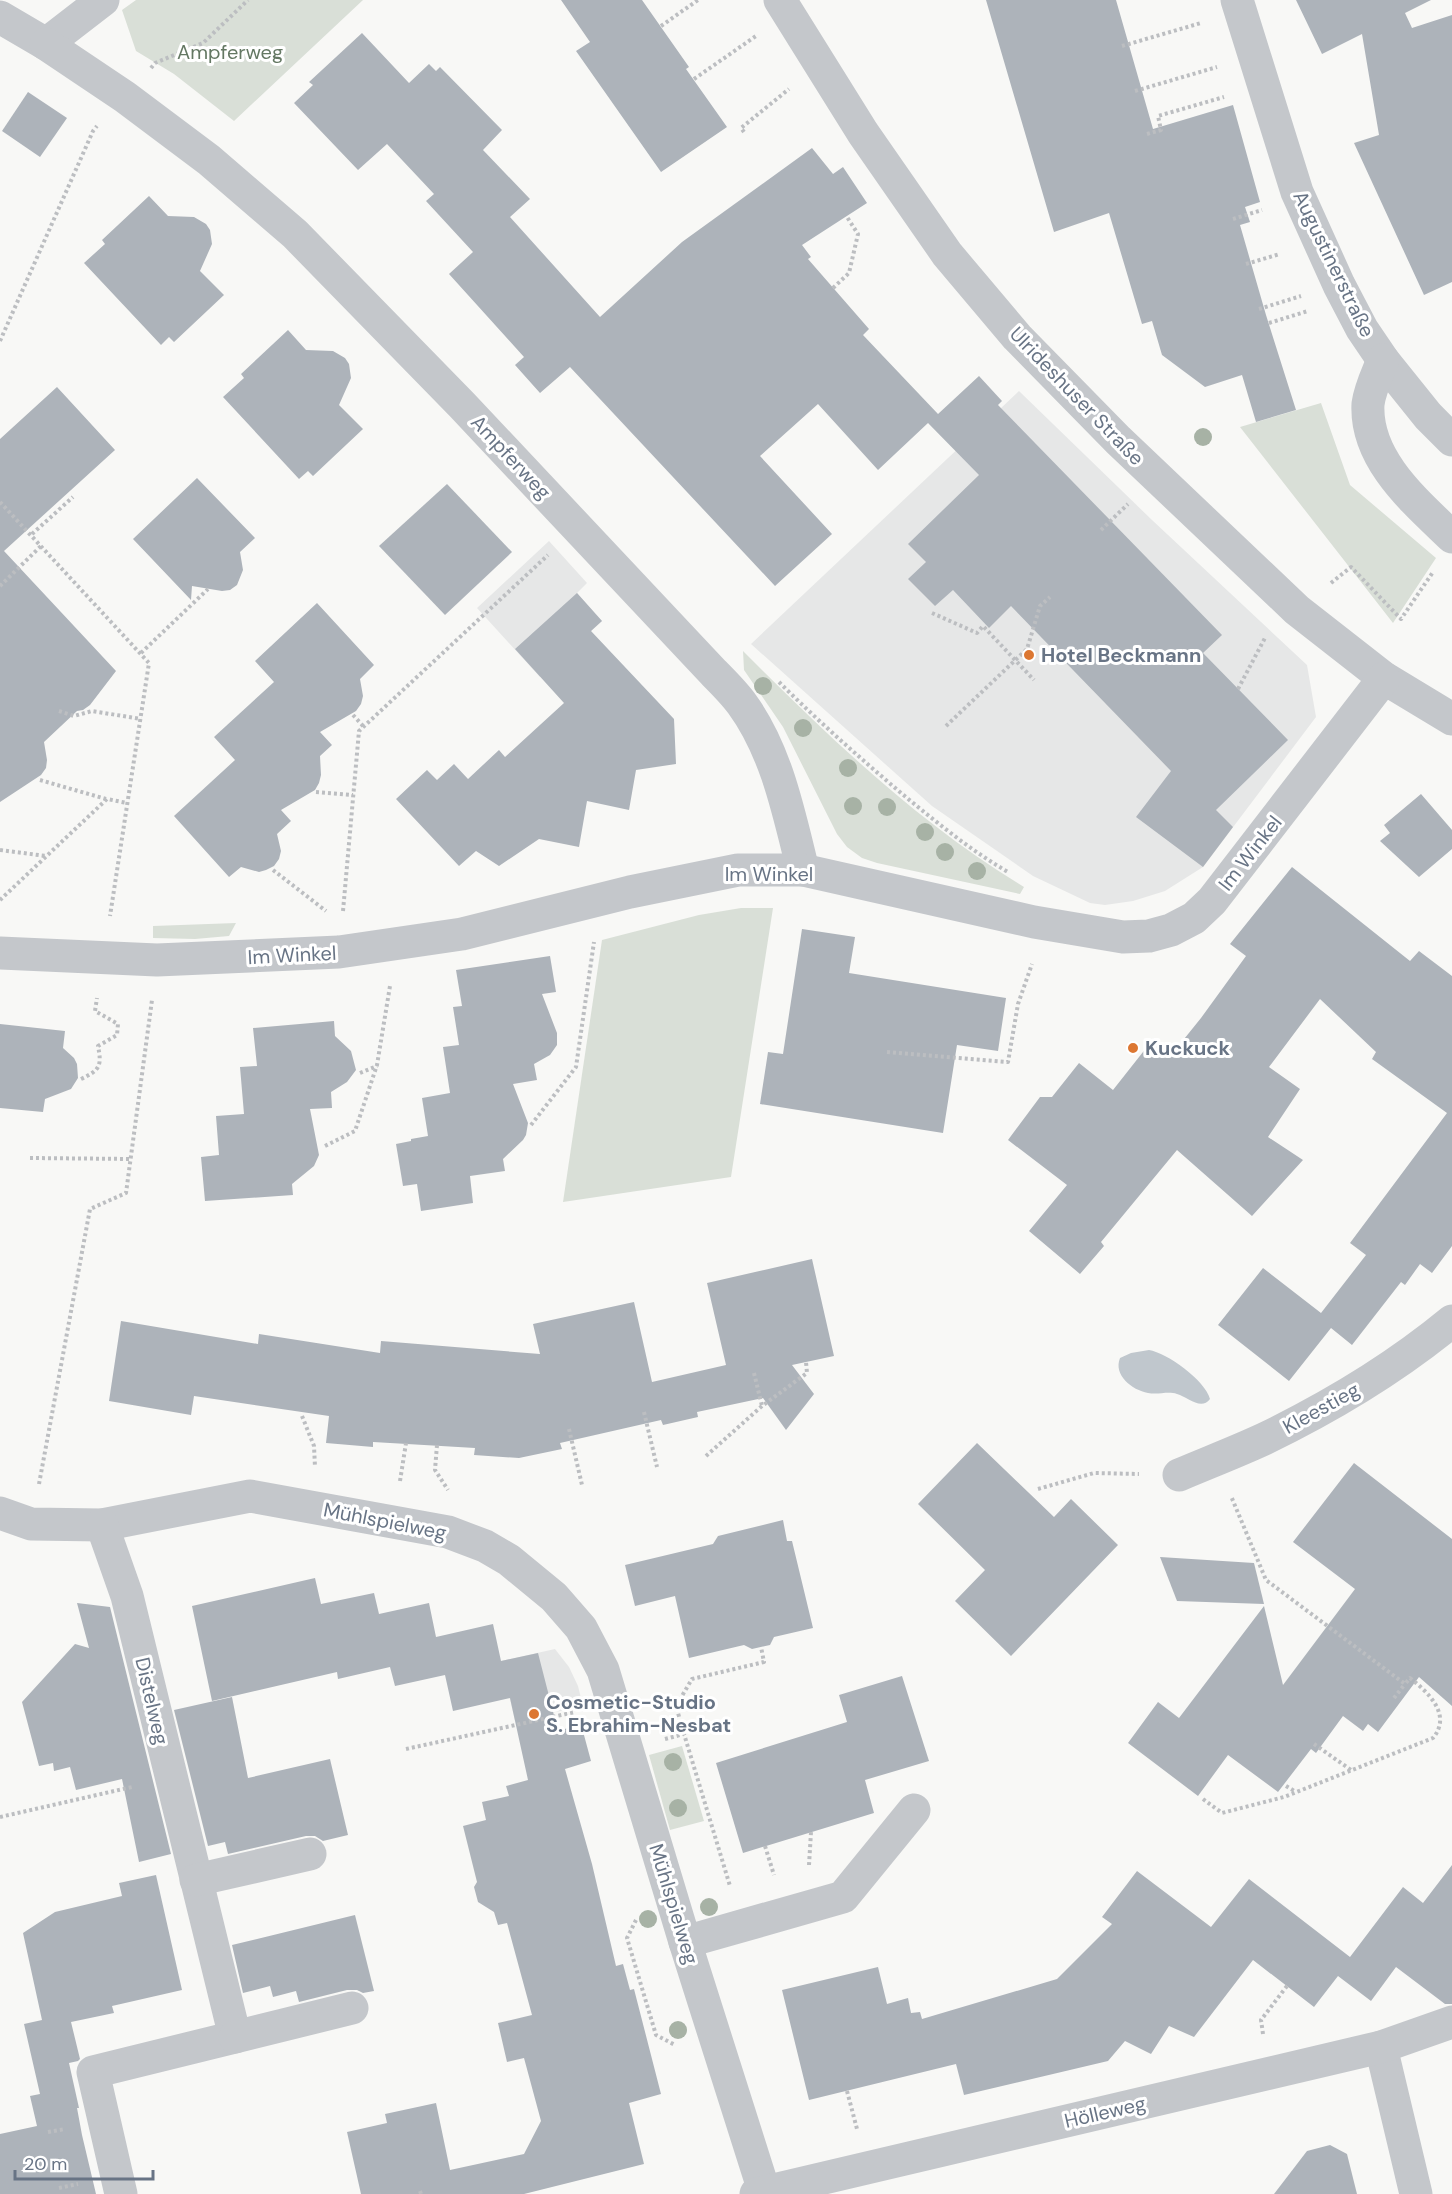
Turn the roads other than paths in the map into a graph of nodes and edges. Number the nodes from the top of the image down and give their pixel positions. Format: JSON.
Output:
{"nodes":[{"id":1,"x":103,"y":0,"type":"edge"},
{"id":2,"x":784,"y":7,"type":"edge"},
{"id":3,"x":1240,"y":9,"type":"edge"},
{"id":4,"x":0,"y":17,"type":"edge"},
{"id":5,"x":46,"y":44,"type":"junction"},
{"id":6,"x":1383,"y":360,"type":"junction"},
{"id":7,"x":1452,"y":440,"type":"edge"},
{"id":8,"x":1452,"y":537,"type":"edge"},
{"id":9,"x":1384,"y":678,"type":"junction"},
{"id":10,"x":1452,"y":719,"type":"edge"},
{"id":11,"x":803,"y":870,"type":"junction"},
{"id":12,"x":0,"y":953,"type":"edge"},
{"id":13,"x":1452,"y":1321,"type":"edge"},
{"id":14,"x":1179,"y":1475,"type":"road end"},
{"id":15,"x":0,"y":1513,"type":"edge"},
{"id":16,"x":102,"y":1525,"type":"junction"},
{"id":17,"x":914,"y":1810,"type":"dead end"},
{"id":18,"x":310,"y":1854,"type":"dead end"},
{"id":19,"x":196,"y":1880,"type":"junction"},
{"id":20,"x":685,"y":1942,"type":"junction"},
{"id":21,"x":352,"y":2008,"type":"dead end"},
{"id":22,"x":1452,"y":2022,"type":"edge"},
{"id":23,"x":235,"y":2037,"type":"junction"},
{"id":24,"x":1382,"y":2047,"type":"junction"},
{"id":25,"x":762,"y":2193,"type":"edge"},
{"id":26,"x":121,"y":2194,"type":"edge"},
{"id":27,"x":1416,"y":2194,"type":"edge"}],
"edges":[{"from":1,"to":5,"type":"street"},
{"from":2,"to":9,"type":"street","name":"Ulrideshuser Straße"},
{"from":3,"to":6,"type":"street","name":"Augustinerstraße"},
{"from":4,"to":5,"type":"street","name":"Ampferweg"},
{"from":5,"to":11,"type":"street","name":"Ampferweg"},
{"from":6,"to":7,"type":"street"},
{"from":6,"to":8,"type":"street","name":"Augustinerstraße"},
{"from":9,"to":10,"type":"street","name":"Ulrideshuser Straße"},
{"from":9,"to":11,"type":"street","name":"Im Winkel"},
{"from":11,"to":12,"type":"street","name":"Im Winkel"},
{"from":13,"to":14,"type":"street","name":"Kleestieg"},
{"from":15,"to":16,"type":"street","name":"Mühlspielweg"},
{"from":16,"to":19,"type":"street","name":"Distelweg"},
{"from":16,"to":20,"type":"street","name":"Mühlspielweg"},
{"from":17,"to":20,"type":"street"},
{"from":18,"to":19,"type":"street"},
{"from":19,"to":23,"type":"street","name":"Distelweg"},
{"from":20,"to":25,"type":"street","name":"Mühlspielweg"},
{"from":21,"to":23,"type":"street"},
{"from":22,"to":24,"type":"street","name":"Hölleweg"},
{"from":23,"to":26,"type":"street"},
{"from":24,"to":25,"type":"street","name":"Hölleweg"},
{"from":24,"to":27,"type":"street"}]}
